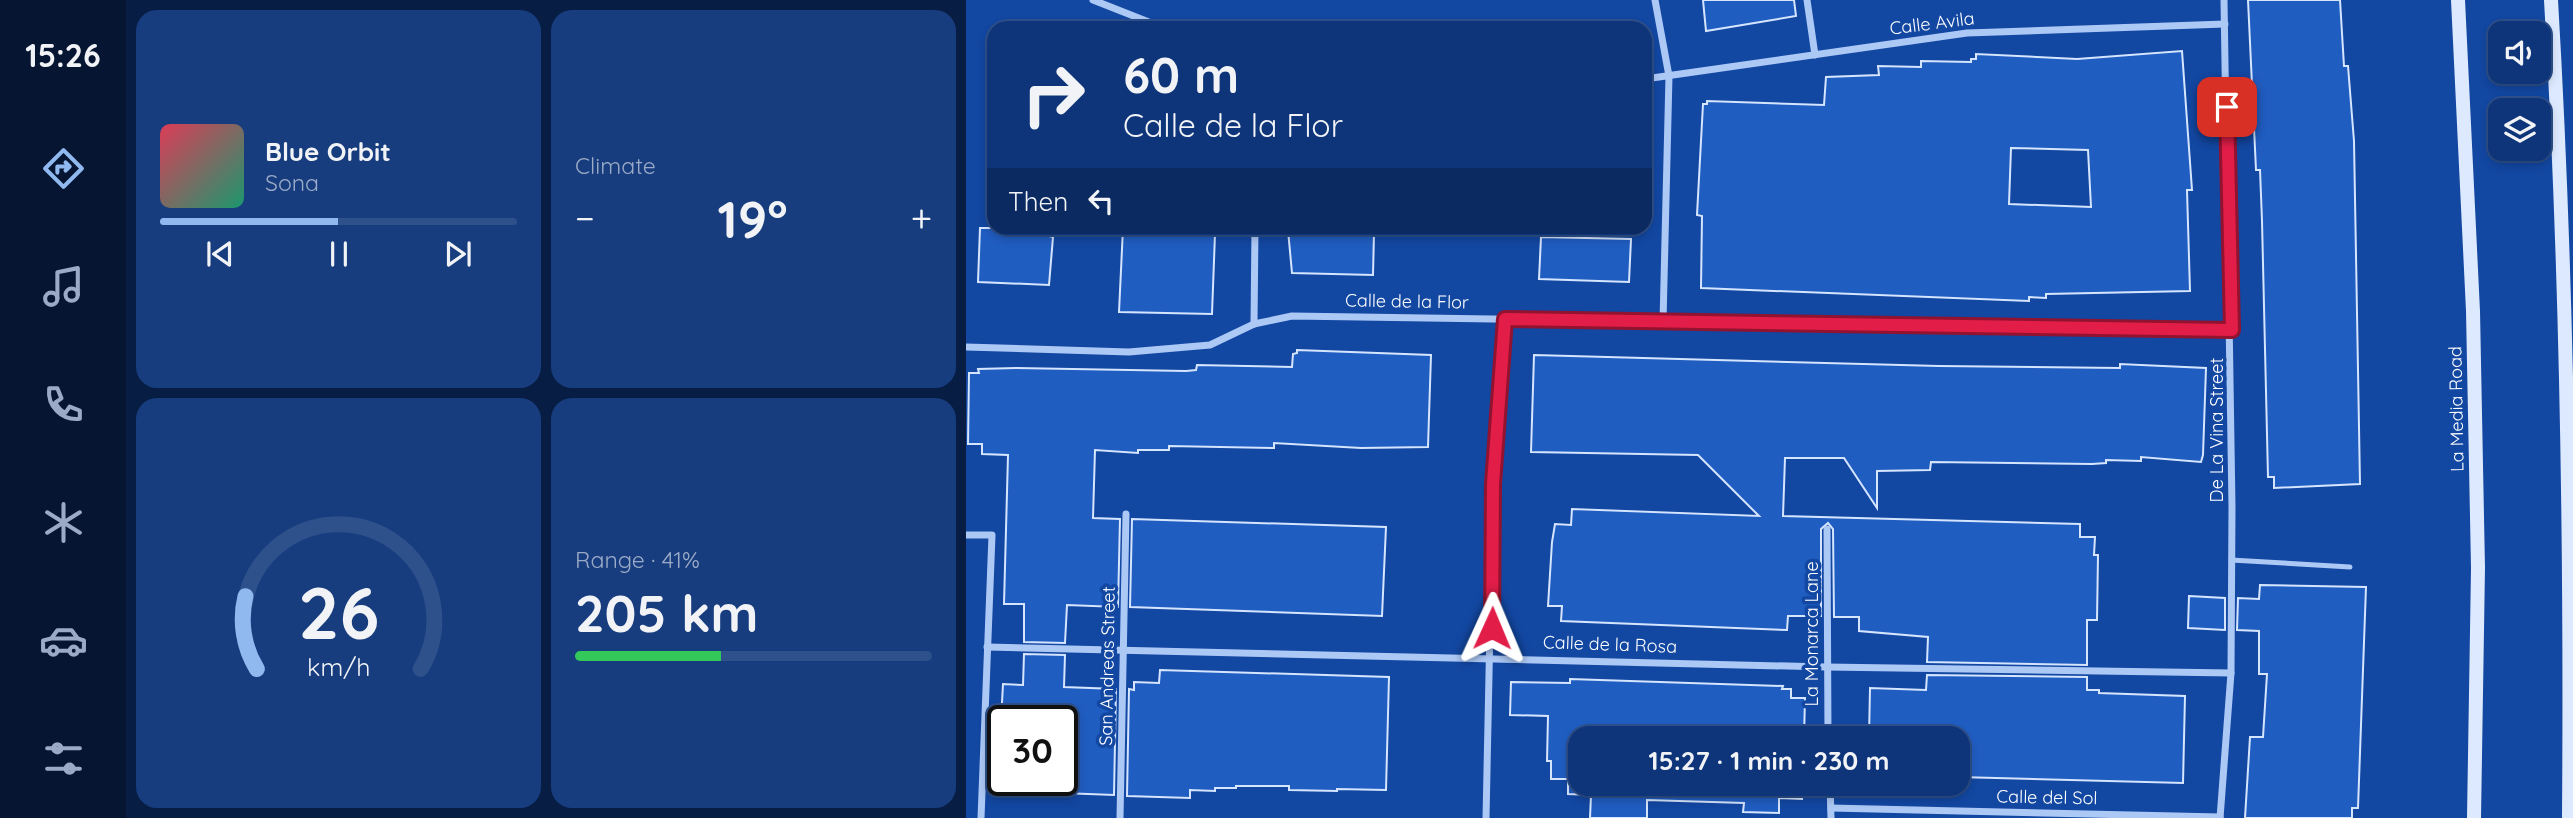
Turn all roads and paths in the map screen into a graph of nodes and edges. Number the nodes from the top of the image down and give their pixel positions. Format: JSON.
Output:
{"nodes":[{"id":1,"x":1093,"y":0,"type":"edge"},
{"id":2,"x":1655,"y":0,"type":"edge"},
{"id":3,"x":1807,"y":0,"type":"edge"},
{"id":4,"x":2224,"y":0,"type":"edge"},
{"id":5,"x":2458,"y":0,"type":"edge"},
{"id":6,"x":2551,"y":0,"type":"edge"},
{"id":7,"x":1146,"y":21,"type":"edge"},
{"id":8,"x":2225,"y":24,"type":"junction"},
{"id":9,"x":1815,"y":55,"type":"junction"},
{"id":10,"x":1669,"y":76,"type":"junction"},
{"id":11,"x":1652,"y":78,"type":"edge"},
{"id":12,"x":1255,"y":235,"type":"edge"},
{"id":13,"x":1505,"y":319,"type":"junction"},
{"id":14,"x":1663,"y":322,"type":"junction"},
{"id":15,"x":1254,"y":324,"type":"junction"},
{"id":16,"x":2232,"y":330,"type":"junction"},
{"id":17,"x":966,"y":347,"type":"edge"},
{"id":18,"x":1126,"y":514,"type":"dead end"},
{"id":19,"x":1827,"y":529,"type":"dead end"},
{"id":20,"x":966,"y":535,"type":"edge"},
{"id":21,"x":2231,"y":560,"type":"junction"},
{"id":22,"x":2350,"y":567,"type":"dead end"},
{"id":23,"x":988,"y":647,"type":"junction"},
{"id":24,"x":1124,"y":650,"type":"junction"},
{"id":25,"x":1491,"y":656,"type":"junction"},
{"id":26,"x":1826,"y":667,"type":"junction"},
{"id":27,"x":2231,"y":673,"type":"junction"},
{"id":28,"x":1828,"y":726,"type":"edge"},
{"id":29,"x":1830,"y":796,"type":"edge"},
{"id":30,"x":1831,"y":808,"type":"junction"},
{"id":31,"x":2220,"y":817,"type":"edge"},
{"id":32,"x":981,"y":818,"type":"edge"},
{"id":33,"x":1120,"y":818,"type":"edge"},
{"id":34,"x":1486,"y":818,"type":"edge"},
{"id":35,"x":1831,"y":818,"type":"edge"},
{"id":36,"x":2474,"y":818,"type":"edge"},
{"id":37,"x":2569,"y":818,"type":"edge"}],
"edges":[{"from":1,"to":7,"type":"street"},
{"from":2,"to":10,"type":"street"},
{"from":3,"to":9,"type":"street"},
{"from":4,"to":8,"type":"street","name":"De La Vina Street"},
{"from":5,"to":36,"type":"main road","name":"La Media Road"},
{"from":6,"to":37,"type":"main road"},
{"from":8,"to":9,"type":"street","name":"Calle Avila"},
{"from":8,"to":16,"type":"street","name":"De La Vina Street"},
{"from":9,"to":10,"type":"street","name":"Calle Avila"},
{"from":10,"to":11,"type":"street","name":"Calle Avila"},
{"from":10,"to":14,"type":"street"},
{"from":12,"to":15,"type":"street"},
{"from":13,"to":14,"type":"street","name":"Calle de la Flor"},
{"from":13,"to":15,"type":"street","name":"Calle de la Flor"},
{"from":13,"to":25,"type":"street"},
{"from":14,"to":16,"type":"street","name":"Calle de la Flor"},
{"from":15,"to":17,"type":"street","name":"Calle de la Flor"},
{"from":16,"to":21,"type":"street","name":"De La Vina Street"},
{"from":18,"to":24,"type":"street","name":"San Andreas Street"},
{"from":19,"to":26,"type":"street","name":"La Monarca Lane"},
{"from":20,"to":23,"type":"street"},
{"from":21,"to":22,"type":"lane"},
{"from":21,"to":27,"type":"street","name":"De La Vina Street"},
{"from":23,"to":24,"type":"street","name":"Calle de la Rosa"},
{"from":23,"to":32,"type":"street"},
{"from":24,"to":25,"type":"street","name":"Calle de la Rosa"},
{"from":24,"to":33,"type":"street","name":"San Andreas Street"},
{"from":25,"to":26,"type":"street","name":"Calle de la Rosa"},
{"from":25,"to":34,"type":"street"},
{"from":26,"to":27,"type":"street","name":"Calle de la Rosa"},
{"from":26,"to":28,"type":"street","name":"La Monarca Lane"},
{"from":27,"to":31,"type":"street","name":"De La Vina Street"},
{"from":29,"to":30,"type":"street"},
{"from":30,"to":31,"type":"street","name":"Calle del Sol"},
{"from":30,"to":35,"type":"street"}]}
